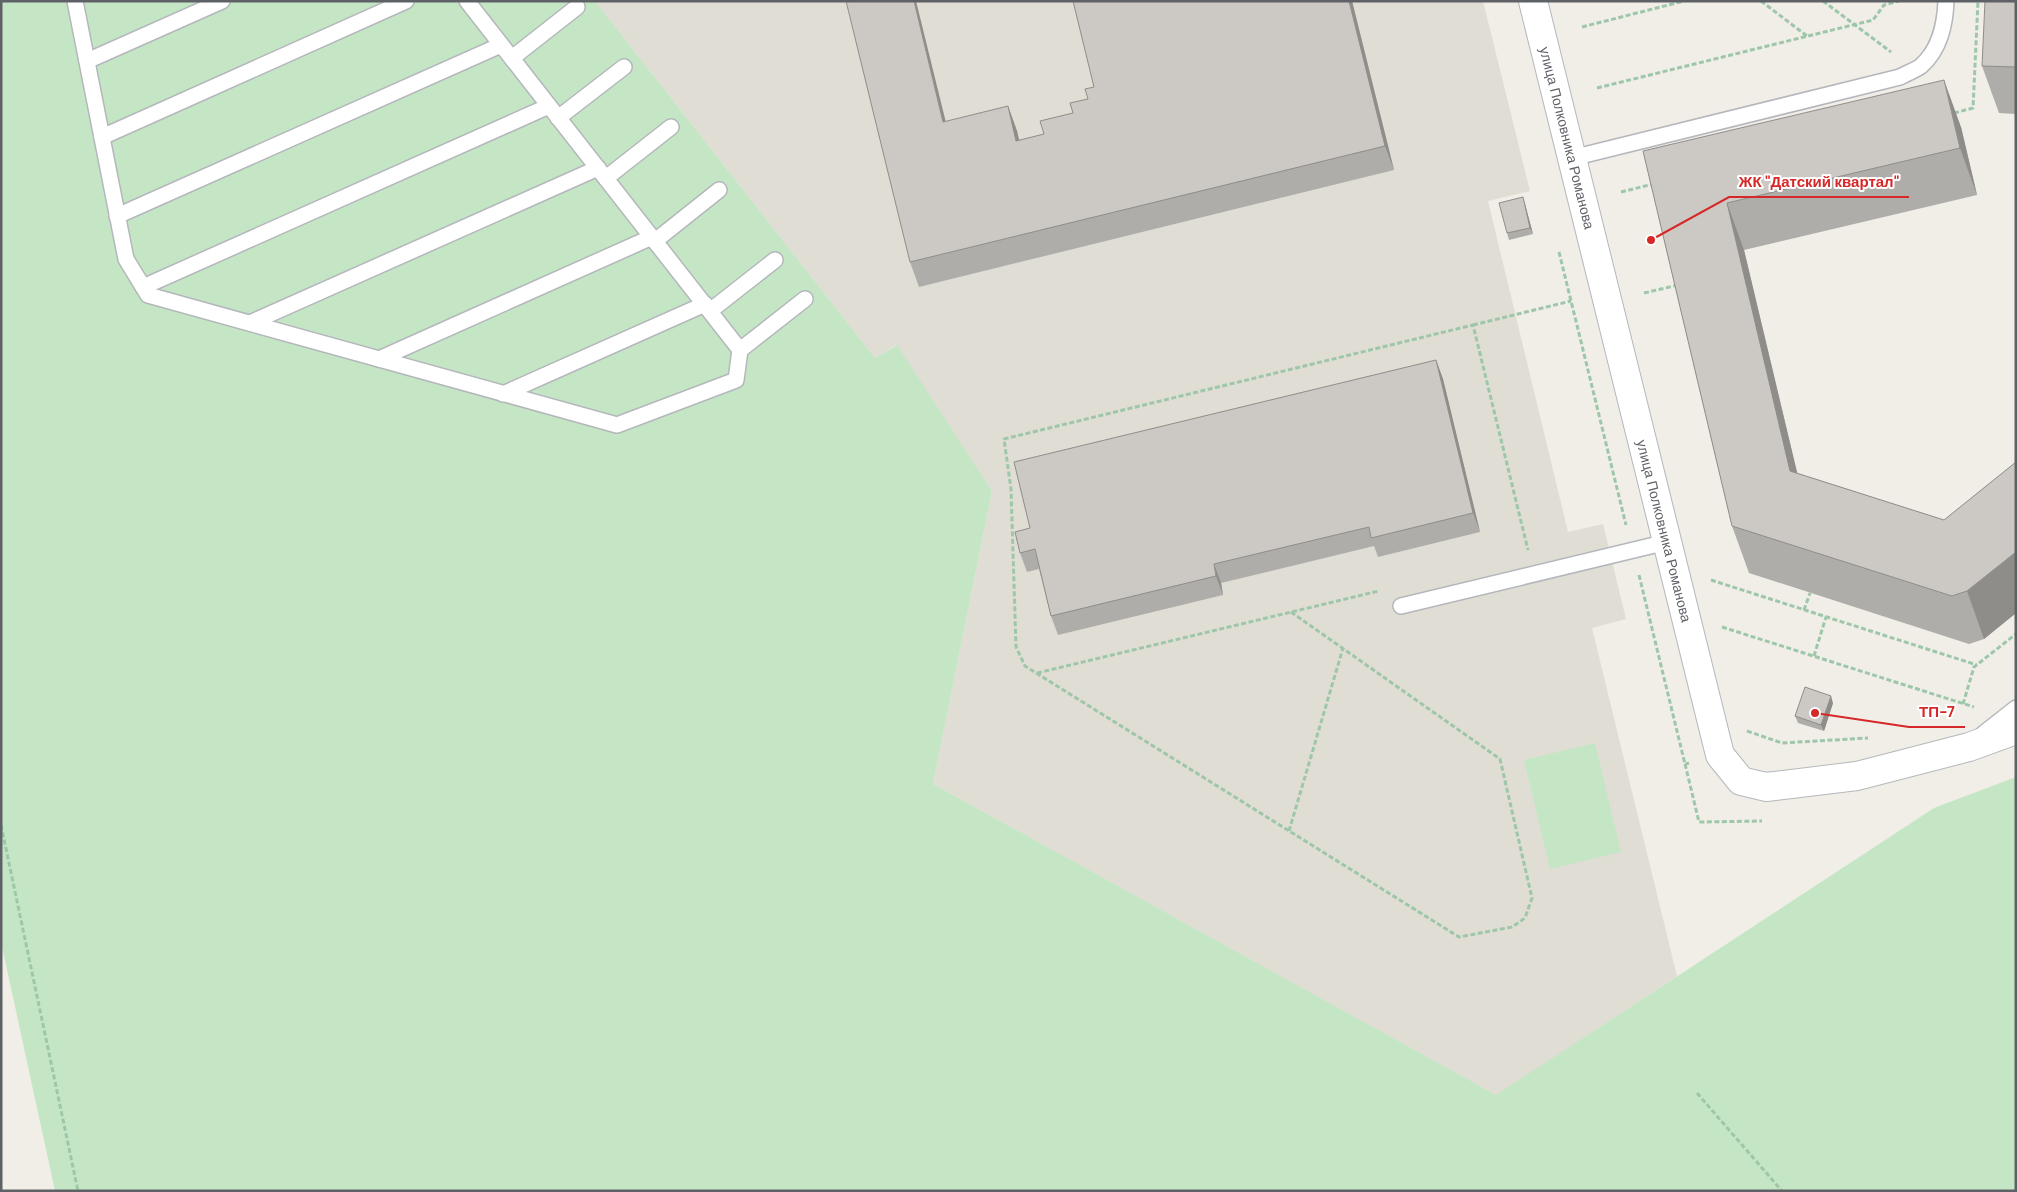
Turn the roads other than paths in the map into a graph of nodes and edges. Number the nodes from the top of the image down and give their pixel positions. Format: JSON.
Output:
{"nodes":[{"id":1,"x":75,"y":1,"type":"edge"},
{"id":2,"x":222,"y":1,"type":"edge"},
{"id":3,"x":406,"y":1,"type":"edge"},
{"id":4,"x":467,"y":1,"type":"edge"},
{"id":5,"x":1533,"y":1,"type":"edge"},
{"id":6,"x":1946,"y":1,"type":"edge"},
{"id":7,"x":577,"y":7,"type":"dead end"},
{"id":8,"x":501,"y":45,"type":"junction"},
{"id":9,"x":512,"y":58,"type":"junction"},
{"id":10,"x":87,"y":62,"type":"junction"},
{"id":11,"x":624,"y":67,"type":"dead end"},
{"id":12,"x":549,"y":106,"type":"junction"},
{"id":13,"x":558,"y":118,"type":"junction"},
{"id":14,"x":671,"y":127,"type":"dead end"},
{"id":15,"x":102,"y":137,"type":"junction"},
{"id":16,"x":1572,"y":158,"type":"junction"},
{"id":17,"x":602,"y":173,"type":"junction"},
{"id":18,"x":719,"y":190,"type":"dead end"},
{"id":19,"x":117,"y":216,"type":"junction"},
{"id":20,"x":653,"y":239,"type":"junction"},
{"id":21,"x":775,"y":260,"type":"dead end"},
{"id":22,"x":143,"y":287,"type":"junction"},
{"id":23,"x":805,"y":299,"type":"dead end"},
{"id":24,"x":707,"y":308,"type":"junction"},
{"id":25,"x":250,"y":323,"type":"junction"},
{"id":26,"x":740,"y":350,"type":"junction"},
{"id":27,"x":379,"y":359,"type":"junction"},
{"id":28,"x":504,"y":394,"type":"junction"},
{"id":29,"x":1667,"y":542,"type":"junction"},
{"id":30,"x":1401,"y":606,"type":"road end"},
{"id":31,"x":2016,"y":708,"type":"edge"},
{"id":32,"x":2016,"y":730,"type":"edge"},
{"id":33,"x":1966,"y":748,"type":"junction"}],
"edges":[{"from":1,"to":10,"type":"lane"},
{"from":2,"to":10,"type":"lane"},
{"from":3,"to":15,"type":"lane"},
{"from":4,"to":8,"type":"lane"},
{"from":5,"to":16,"type":"street","name":"улица Полковника Романова"},
{"from":6,"to":16,"type":"lane"},
{"from":7,"to":9,"type":"lane"},
{"from":8,"to":9,"type":"lane"},
{"from":8,"to":19,"type":"lane"},
{"from":9,"to":12,"type":"lane"},
{"from":10,"to":15,"type":"lane"},
{"from":11,"to":13,"type":"lane"},
{"from":12,"to":13,"type":"lane"},
{"from":12,"to":22,"type":"lane"},
{"from":13,"to":17,"type":"lane"},
{"from":14,"to":17,"type":"lane"},
{"from":15,"to":19,"type":"lane"},
{"from":16,"to":29,"type":"street","name":"улица Полковника Романова"},
{"from":17,"to":20,"type":"lane"},
{"from":17,"to":25,"type":"lane"},
{"from":18,"to":20,"type":"lane"},
{"from":19,"to":22,"type":"lane"},
{"from":20,"to":24,"type":"lane"},
{"from":20,"to":27,"type":"lane"},
{"from":21,"to":24,"type":"lane"},
{"from":22,"to":25,"type":"lane"},
{"from":23,"to":26,"type":"lane"},
{"from":24,"to":26,"type":"lane"},
{"from":24,"to":28,"type":"lane"},
{"from":25,"to":27,"type":"lane"},
{"from":26,"to":28,"type":"lane"},
{"from":27,"to":28,"type":"lane"},
{"from":29,"to":30,"type":"lane"},
{"from":29,"to":33,"type":"street","name":"улица Полковника Романова"},
{"from":31,"to":33,"type":"lane"},
{"from":32,"to":33,"type":"street","name":"улица Полковника Романова"}]}
